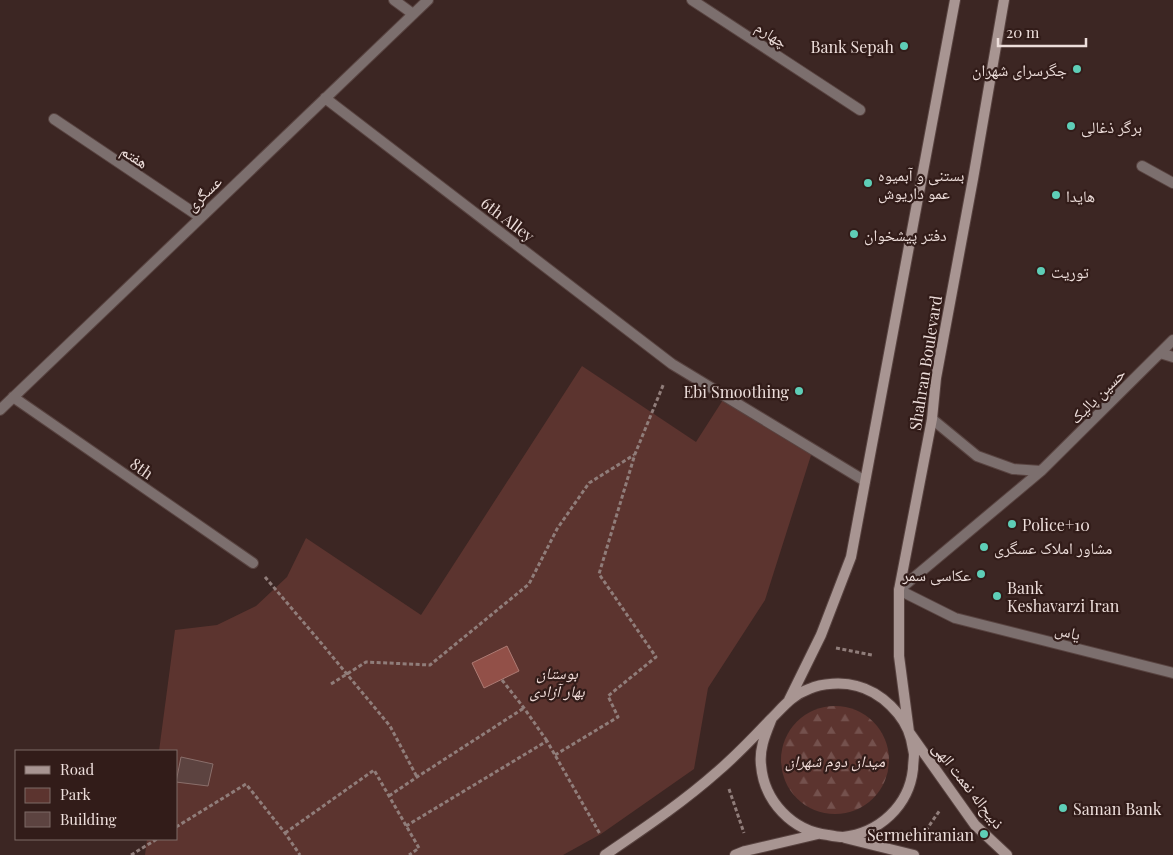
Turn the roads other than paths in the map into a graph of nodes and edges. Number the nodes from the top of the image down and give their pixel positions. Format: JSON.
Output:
{"nodes":[{"id":1,"x":394,"y":0,"type":"edge"},
{"id":2,"x":428,"y":0,"type":"edge"},
{"id":3,"x":692,"y":0,"type":"edge"},
{"id":4,"x":955,"y":0,"type":"edge"},
{"id":5,"x":1004,"y":0,"type":"edge"},
{"id":6,"x":413,"y":14,"type":"junction"},
{"id":7,"x":325,"y":98,"type":"junction"},
{"id":8,"x":860,"y":110,"type":"dead end"},
{"id":9,"x":54,"y":119,"type":"dead end"},
{"id":10,"x":1142,"y":166,"type":"dead end"},
{"id":11,"x":1173,"y":183,"type":"edge"},
{"id":12,"x":200,"y":217,"type":"junction"},
{"id":13,"x":1173,"y":340,"type":"edge"},
{"id":14,"x":1160,"y":353,"type":"junction"},
{"id":15,"x":1173,"y":357,"type":"edge"},
{"id":16,"x":13,"y":397,"type":"junction"},
{"id":17,"x":0,"y":410,"type":"edge"},
{"id":18,"x":932,"y":419,"type":"junction"},
{"id":19,"x":1041,"y":471,"type":"junction"},
{"id":20,"x":865,"y":481,"type":"junction"},
{"id":21,"x":253,"y":564,"type":"road end"},
{"id":22,"x":899,"y":590,"type":"junction"},
{"id":23,"x":1173,"y":673,"type":"edge"},
{"id":24,"x":789,"y":700,"type":"junction"},
{"id":25,"x":772,"y":718,"type":"junction"},
{"id":26,"x":909,"y":732,"type":"junction"},
{"id":27,"x":818,"y":834,"type":"junction"},
{"id":28,"x":842,"y":837,"type":"junction"},
{"id":29,"x":605,"y":855,"type":"edge"},
{"id":30,"x":735,"y":855,"type":"edge"},
{"id":31,"x":914,"y":855,"type":"edge"},
{"id":32,"x":1007,"y":855,"type":"edge"}],
"edges":[{"from":1,"to":6,"type":"street"},
{"from":2,"to":6,"type":"street","name":"عسگری"},
{"from":3,"to":8,"type":"street","name":"چهارم"},
{"from":4,"to":20,"type":"street"},
{"from":5,"to":18,"type":"street","name":"Shahran Boulevard"},
{"from":6,"to":7,"type":"street","name":"عسگری"},
{"from":7,"to":12,"type":"street","name":"عسگری"},
{"from":7,"to":20,"type":"street","name":"6th Alley"},
{"from":9,"to":12,"type":"street","name":"هفتم"},
{"from":10,"to":11,"type":"street"},
{"from":12,"to":16,"type":"street","name":"عسگری"},
{"from":13,"to":14,"type":"street","name":"حسین پالیک"},
{"from":14,"to":15,"type":"street"},
{"from":14,"to":19,"type":"street","name":"حسین پالیک"},
{"from":16,"to":17,"type":"street","name":"عسگری"},
{"from":16,"to":21,"type":"street","name":"8th"},
{"from":18,"to":19,"type":"street"},
{"from":18,"to":22,"type":"street","name":"Shahran Boulevard"},
{"from":19,"to":22,"type":"street","name":"حسین پالیک"},
{"from":20,"to":24,"type":"street"},
{"from":22,"to":23,"type":"street","name":"یاس"},
{"from":22,"to":26,"type":"street","name":"Shahran Boulevard"},
{"from":24,"to":25,"type":"street"},
{"from":24,"to":26,"type":"street"},
{"from":25,"to":27,"type":"street"},
{"from":25,"to":29,"type":"street"},
{"from":26,"to":28,"type":"street"},
{"from":26,"to":32,"type":"street","name":"ذبیح‌اله نعمت الهی"},
{"from":27,"to":28,"type":"street"},
{"from":27,"to":30,"type":"street"},
{"from":28,"to":31,"type":"street"}]}
